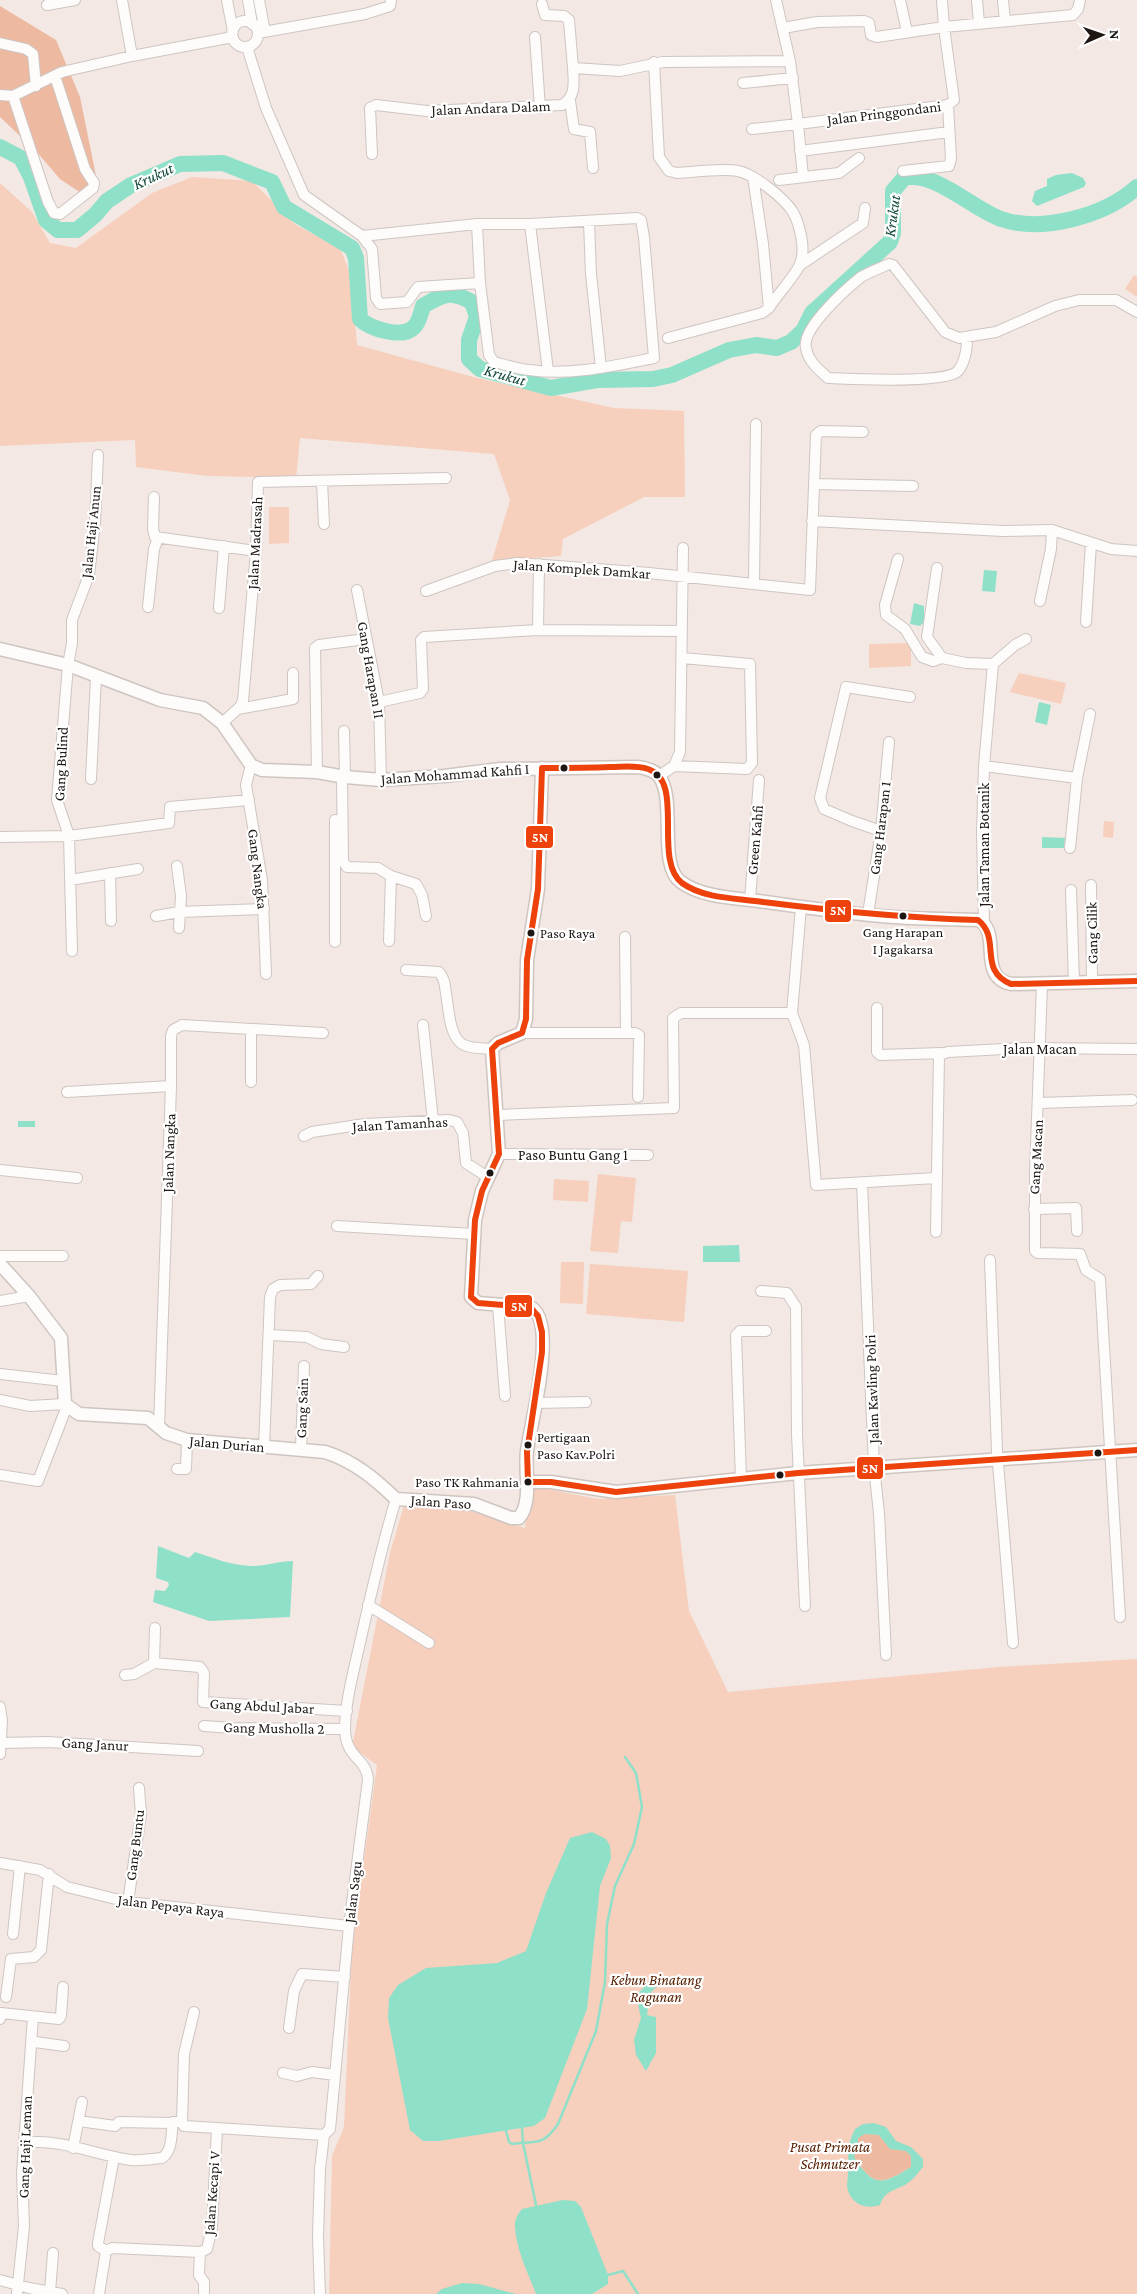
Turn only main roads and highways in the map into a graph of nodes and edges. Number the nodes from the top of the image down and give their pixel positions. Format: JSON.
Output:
{"nodes":[{"id":1,"x":0,"y":652,"type":"edge"},
{"id":2,"x":542,"y":768,"type":"junction"},
{"id":3,"x":1137,"y":981,"type":"edge"},
{"id":4,"x":0,"y":1264,"type":"edge"},
{"id":5,"x":1137,"y":1450,"type":"edge"},
{"id":6,"x":528,"y":1482,"type":"junction"},
{"id":7,"x":396,"y":1499,"type":"joint"}],
"edges":[{"from":1,"to":2,"type":"main road","name":"Jalan Mohammad Kahfi I"},
{"from":2,"to":3,"type":"main road","name":"Jalan Mohammad Kahfi I"},
{"from":2,"to":6,"type":"main road","name":"Jalan Paso"},
{"from":4,"to":7,"type":"main road","name":"Jalan Durian"},
{"from":5,"to":6,"type":"main road"},
{"from":6,"to":7,"type":"main road","name":"Jalan Paso"}]}
